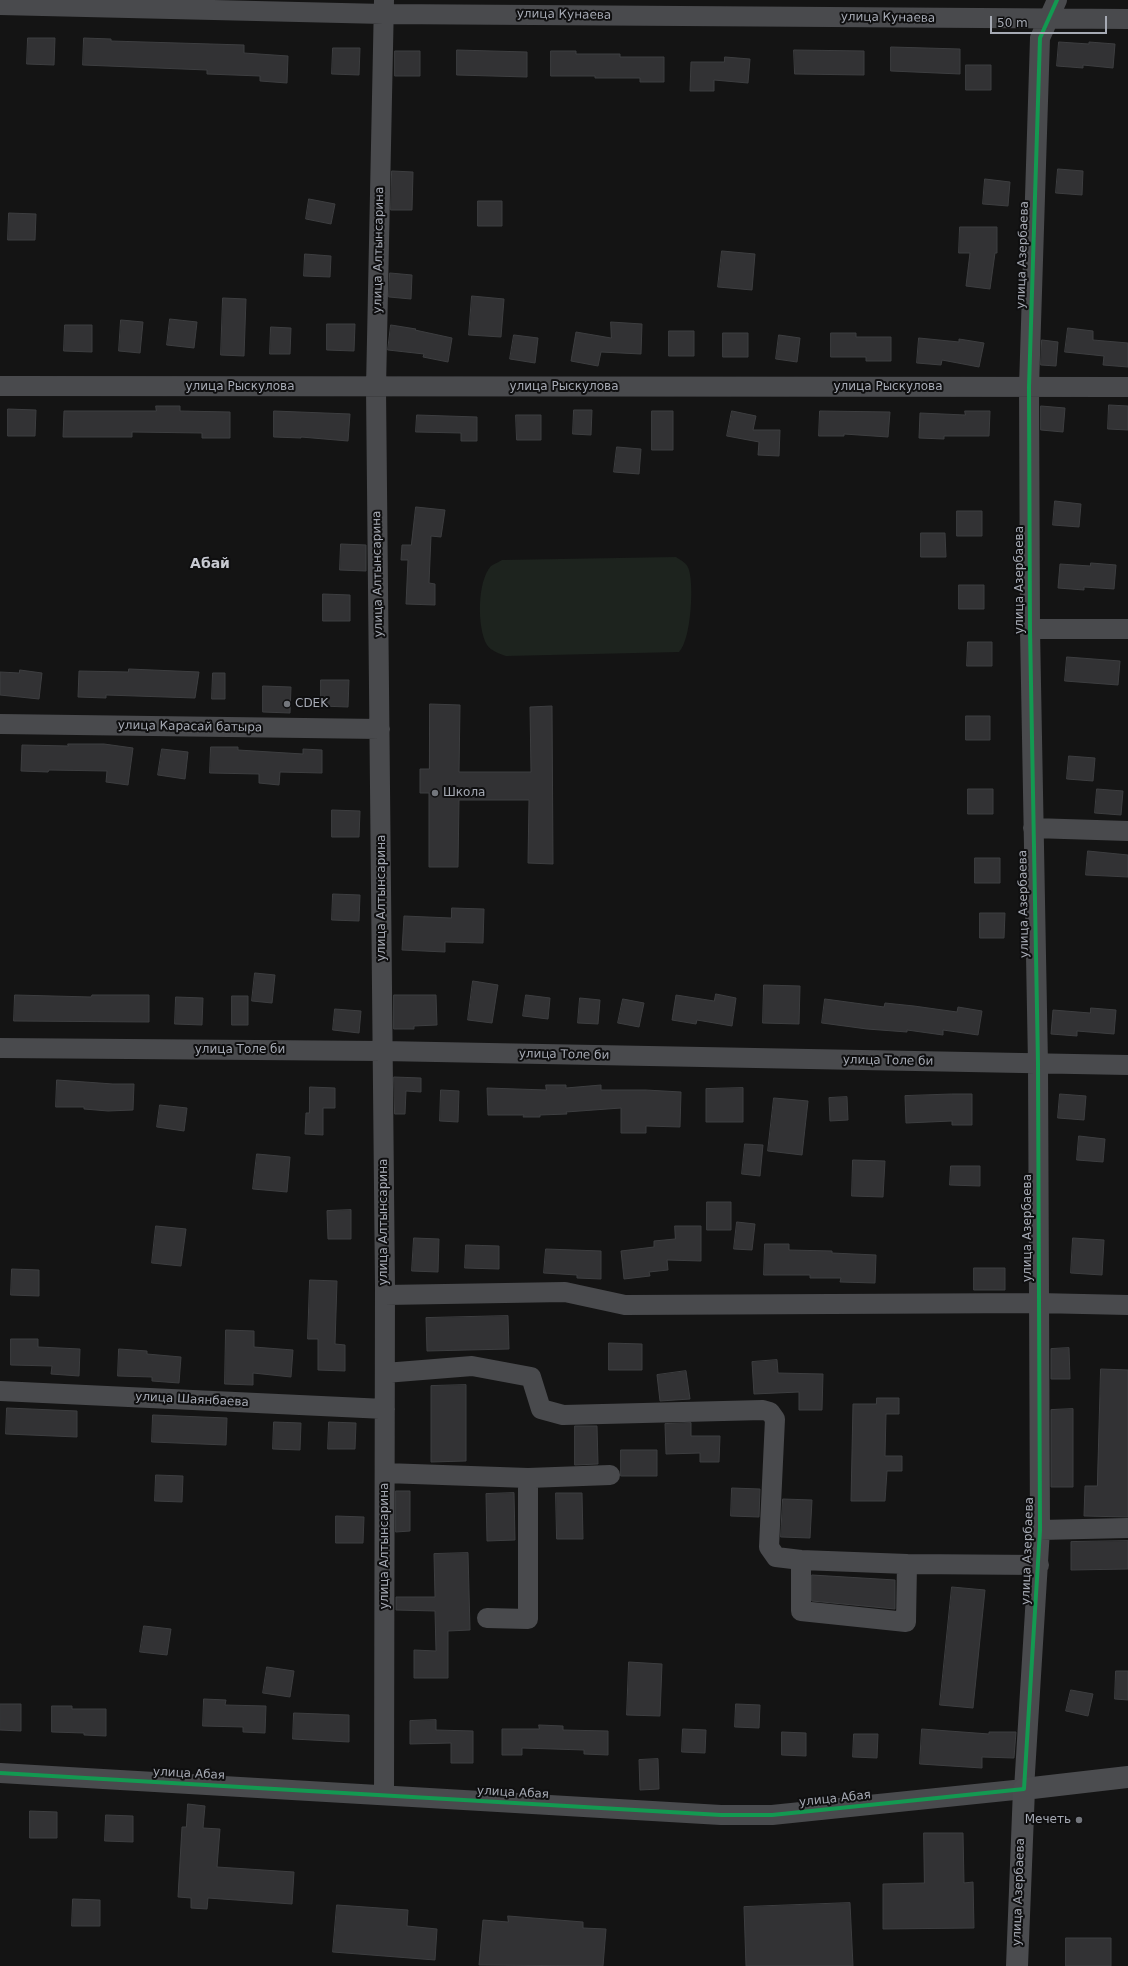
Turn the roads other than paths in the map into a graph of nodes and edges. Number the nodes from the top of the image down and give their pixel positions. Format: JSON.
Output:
{"nodes":[{"id":1,"x":1056,"y":0,"type":"edge"},
{"id":2,"x":0,"y":5,"type":"edge"},
{"id":3,"x":384,"y":7,"type":"edge"},
{"id":4,"x":1128,"y":19,"type":"edge"},
{"id":5,"x":1048,"y":20,"type":"junction"},
{"id":6,"x":0,"y":386,"type":"edge"},
{"id":7,"x":1029,"y":387,"type":"junction"},
{"id":8,"x":1128,"y":387,"type":"edge"},
{"id":9,"x":376,"y":388,"type":"junction"},
{"id":10,"x":1030,"y":629,"type":"junction"},
{"id":11,"x":1128,"y":629,"type":"edge"},
{"id":12,"x":0,"y":724,"type":"edge"},
{"id":13,"x":380,"y":728,"type":"junction"},
{"id":14,"x":1033,"y":828,"type":"junction"},
{"id":15,"x":1128,"y":831,"type":"edge"},
{"id":16,"x":0,"y":1048,"type":"edge"},
{"id":17,"x":383,"y":1051,"type":"junction"},
{"id":18,"x":1038,"y":1064,"type":"junction"},
{"id":19,"x":1128,"y":1065,"type":"edge"},
{"id":20,"x":385,"y":1295,"type":"junction"},
{"id":21,"x":1038,"y":1304,"type":"junction"},
{"id":22,"x":1128,"y":1305,"type":"edge"},
{"id":23,"x":385,"y":1374,"type":"junction"},
{"id":24,"x":0,"y":1391,"type":"edge"},
{"id":25,"x":385,"y":1409,"type":"junction"},
{"id":26,"x":385,"y":1473,"type":"junction"},
{"id":27,"x":610,"y":1475,"type":"dead end"},
{"id":28,"x":528,"y":1478,"type":"junction"},
{"id":29,"x":1128,"y":1528,"type":"edge"},
{"id":30,"x":1040,"y":1530,"type":"junction"},
{"id":31,"x":801,"y":1560,"type":"junction"},
{"id":32,"x":907,"y":1564,"type":"junction"},
{"id":33,"x":1039,"y":1565,"type":"junction"},
{"id":34,"x":487,"y":1618,"type":"dead end"},
{"id":35,"x":0,"y":1773,"type":"edge"},
{"id":36,"x":1128,"y":1777,"type":"edge"},
{"id":37,"x":1024,"y":1788,"type":"junction"},
{"id":38,"x":384,"y":1795,"type":"junction"},
{"id":39,"x":1016,"y":1966,"type":"edge"}],
"edges":[{"from":1,"to":5,"type":"street","name":"улица Азербаева"},
{"from":2,"to":3,"type":"street","name":"улица Кунаева"},
{"from":3,"to":5,"type":"street","name":"улица Кунаева"},
{"from":3,"to":9,"type":"street","name":"улица Алтынсарина"},
{"from":4,"to":5,"type":"street","name":"улица Кунаева"},
{"from":5,"to":7,"type":"street","name":"улица Азербаева"},
{"from":6,"to":9,"type":"street","name":"улица Рыскулова"},
{"from":7,"to":8,"type":"street","name":"улица Рыскулова"},
{"from":7,"to":9,"type":"street","name":"улица Рыскулова"},
{"from":7,"to":10,"type":"street","name":"улица Азербаева"},
{"from":9,"to":13,"type":"street","name":"улица Алтынсарина"},
{"from":10,"to":11,"type":"street"},
{"from":10,"to":14,"type":"street","name":"улица Азербаева"},
{"from":12,"to":13,"type":"street","name":"улица Карасай батыра"},
{"from":13,"to":17,"type":"street","name":"улица Алтынсарина"},
{"from":14,"to":15,"type":"street"},
{"from":14,"to":18,"type":"street","name":"улица Азербаева"},
{"from":16,"to":17,"type":"street","name":"улица Толе би"},
{"from":17,"to":18,"type":"street","name":"улица Толе би"},
{"from":17,"to":20,"type":"street","name":"улица Алтынсарина"},
{"from":18,"to":19,"type":"street","name":"улица Толе би"},
{"from":18,"to":21,"type":"street","name":"улица Азербаева"},
{"from":20,"to":21,"type":"street"},
{"from":20,"to":23,"type":"street","name":"улица Алтынсарина"},
{"from":21,"to":22,"type":"street"},
{"from":21,"to":30,"type":"street","name":"улица Азербаева"},
{"from":23,"to":25,"type":"street","name":"улица Алтынсарина"},
{"from":23,"to":31,"type":"street"},
{"from":24,"to":25,"type":"street","name":"улица Шаянбаева"},
{"from":25,"to":26,"type":"street","name":"улица Алтынсарина"},
{"from":26,"to":28,"type":"street"},
{"from":26,"to":38,"type":"street","name":"улица Алтынсарина"},
{"from":27,"to":28,"type":"street"},
{"from":28,"to":34,"type":"street"},
{"from":29,"to":30,"type":"street"},
{"from":30,"to":33,"type":"street","name":"улица Азербаева"},
{"from":31,"to":32,"type":"street"},
{"from":31,"to":32,"type":"street"},
{"from":32,"to":33,"type":"street"},
{"from":33,"to":37,"type":"street","name":"улица Азербаева"},
{"from":35,"to":38,"type":"street","name":"улица Абая"},
{"from":36,"to":37,"type":"main road","name":"улица Абая"},
{"from":37,"to":38,"type":"street","name":"улица Абая"},
{"from":37,"to":39,"type":"main road","name":"улица Азербаева"}]}
